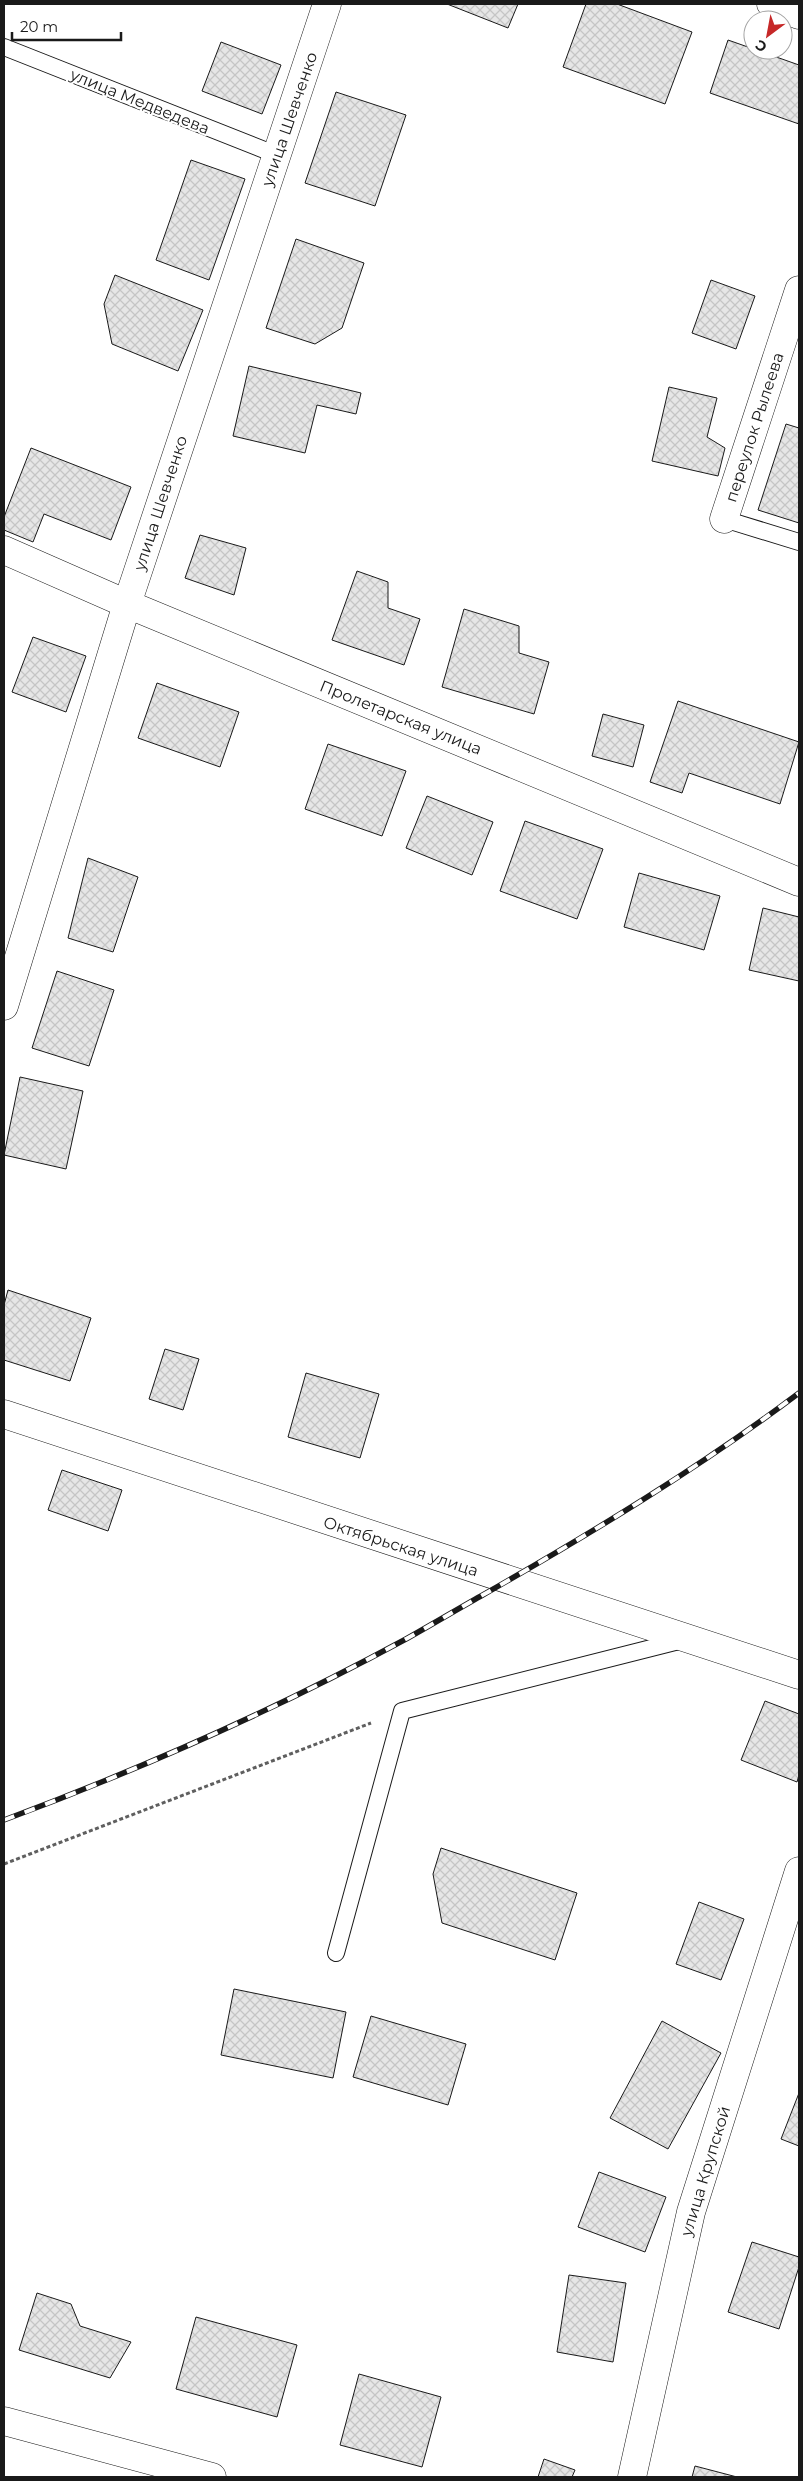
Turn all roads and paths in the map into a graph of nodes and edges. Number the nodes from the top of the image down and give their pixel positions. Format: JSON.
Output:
{"nodes":[{"id":1,"x":327,"y":4,"type":"edge"},
{"id":2,"x":771,"y":4,"type":"edge"},
{"id":3,"x":799,"y":16,"type":"edge"},
{"id":4,"x":4,"y":46,"type":"edge"},
{"id":5,"x":277,"y":155,"type":"junction"},
{"id":6,"x":799,"y":290,"type":"edge"},
{"id":7,"x":724,"y":519,"type":"joint"},
{"id":8,"x":799,"y":542,"type":"edge"},
{"id":9,"x":4,"y":550,"type":"edge"},
{"id":10,"x":127,"y":604,"type":"junction"},
{"id":11,"x":799,"y":882,"type":"edge"},
{"id":12,"x":4,"y":1006,"type":"edge"},
{"id":13,"x":4,"y":1414,"type":"edge"},
{"id":14,"x":686,"y":1639,"type":"junction"},
{"id":15,"x":799,"y":1675,"type":"edge"},
{"id":16,"x":402,"y":1711,"type":"junction"},
{"id":17,"x":4,"y":1864,"type":"edge"},
{"id":18,"x":799,"y":1871,"type":"edge"},
{"id":19,"x":336,"y":1953,"type":"dead end"},
{"id":20,"x":4,"y":2421,"type":"edge"},
{"id":21,"x":161,"y":2471,"type":"edge"},
{"id":22,"x":212,"y":2477,"type":"edge"},
{"id":23,"x":632,"y":2477,"type":"edge"}],
"edges":[{"from":1,"to":5,"type":"street","name":"улица Шевченко"},
{"from":2,"to":3,"type":"street"},
{"from":4,"to":5,"type":"lane","name":"улица Медведева"},
{"from":5,"to":10,"type":"street","name":"улица Шевченко"},
{"from":6,"to":7,"type":"street","name":"переулок Рылеева"},
{"from":7,"to":8,"type":"lane","name":"переулок Рылеева"},
{"from":9,"to":10,"type":"street","name":"Пролетарская улица"},
{"from":10,"to":11,"type":"street","name":"Пролетарская улица"},
{"from":10,"to":12,"type":"street","name":"улица Шевченко"},
{"from":13,"to":14,"type":"street","name":"Октябрьская улица"},
{"from":14,"to":15,"type":"street","name":"Октябрьская улица"},
{"from":14,"to":16,"type":"lane"},
{"from":16,"to":17,"type":"path"},
{"from":16,"to":19,"type":"lane"},
{"from":18,"to":23,"type":"street","name":"улица Крупской"},
{"from":20,"to":21,"type":"street"},
{"from":21,"to":22,"type":"street"}]}
